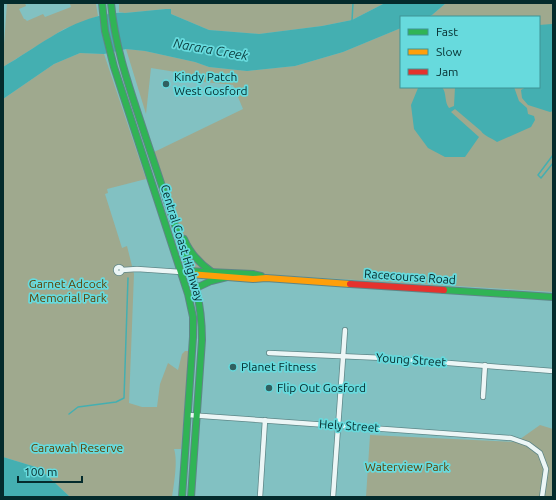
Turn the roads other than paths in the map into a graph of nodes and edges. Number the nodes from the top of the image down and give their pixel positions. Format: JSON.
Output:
{"nodes":[{"id":1,"x":102,"y":3,"type":"edge"},
{"id":2,"x":111,"y":6,"type":"edge"},
{"id":3,"x":166,"y":198,"type":"junction"},
{"id":4,"x":122,"y":270,"type":"dead end"},
{"id":5,"x":181,"y":272,"type":"junction"},
{"id":6,"x":212,"y":272,"type":"junction"},
{"id":7,"x":190,"y":273,"type":"junction"},
{"id":8,"x":227,"y":277,"type":"junction"},
{"id":9,"x":266,"y":278,"type":"junction"},
{"id":10,"x":196,"y":288,"type":"junction"},
{"id":11,"x":553,"y":297,"type":"edge"},
{"id":12,"x":345,"y":330,"type":"dead end"},
{"id":13,"x":269,"y":353,"type":"dead end"},
{"id":14,"x":344,"y":356,"type":"junction"},
{"id":15,"x":485,"y":365,"type":"junction"},
{"id":16,"x":553,"y":370,"type":"edge"},
{"id":17,"x":483,"y":397,"type":"dead end"},
{"id":18,"x":188,"y":415,"type":"junction"},
{"id":19,"x":196,"y":416,"type":"junction"},
{"id":20,"x":265,"y":420,"type":"junction"},
{"id":21,"x":338,"y":426,"type":"junction"},
{"id":22,"x":182,"y":497,"type":"edge"},
{"id":23,"x":191,"y":497,"type":"edge"},
{"id":24,"x":260,"y":497,"type":"edge"},
{"id":25,"x":333,"y":497,"type":"edge"},
{"id":26,"x":542,"y":497,"type":"edge"}],
"edges":[{"from":1,"to":5,"type":"main road","name":"Central Coast Highway"},
{"from":2,"to":3,"type":"main road","name":"Central Coast Highway"},
{"from":3,"to":6,"type":"main road"},
{"from":3,"to":7,"type":"main road","name":"Central Coast Highway"},
{"from":4,"to":5,"type":"street"},
{"from":5,"to":7,"type":"main road","name":"Racecourse Road"},
{"from":5,"to":18,"type":"main road","name":"Central Coast Highway"},
{"from":6,"to":7,"type":"main road","name":"Racecourse Road"},
{"from":6,"to":9,"type":"main road","name":"Racecourse Road"},
{"from":7,"to":8,"type":"main road","name":"Racecourse Road"},
{"from":7,"to":10,"type":"main road","name":"Central Coast Highway"},
{"from":8,"to":9,"type":"main road","name":"Racecourse Road"},
{"from":8,"to":10,"type":"main road"},
{"from":9,"to":11,"type":"main road","name":"Racecourse Road"},
{"from":10,"to":19,"type":"main road","name":"Central Coast Highway"},
{"from":12,"to":14,"type":"street"},
{"from":13,"to":14,"type":"street","name":"Young Street"},
{"from":14,"to":15,"type":"street","name":"Young Street"},
{"from":14,"to":21,"type":"street"},
{"from":15,"to":16,"type":"street","name":"Young Street"},
{"from":15,"to":17,"type":"street"},
{"from":18,"to":19,"type":"street","name":"Hely Street"},
{"from":18,"to":22,"type":"main road","name":"Central Coast Highway"},
{"from":19,"to":20,"type":"street","name":"Hely Street"},
{"from":19,"to":23,"type":"main road","name":"Central Coast Highway"},
{"from":20,"to":21,"type":"street","name":"Hely Street"},
{"from":20,"to":24,"type":"street"},
{"from":21,"to":25,"type":"street"},
{"from":21,"to":26,"type":"street","name":"Hely Street"}]}
